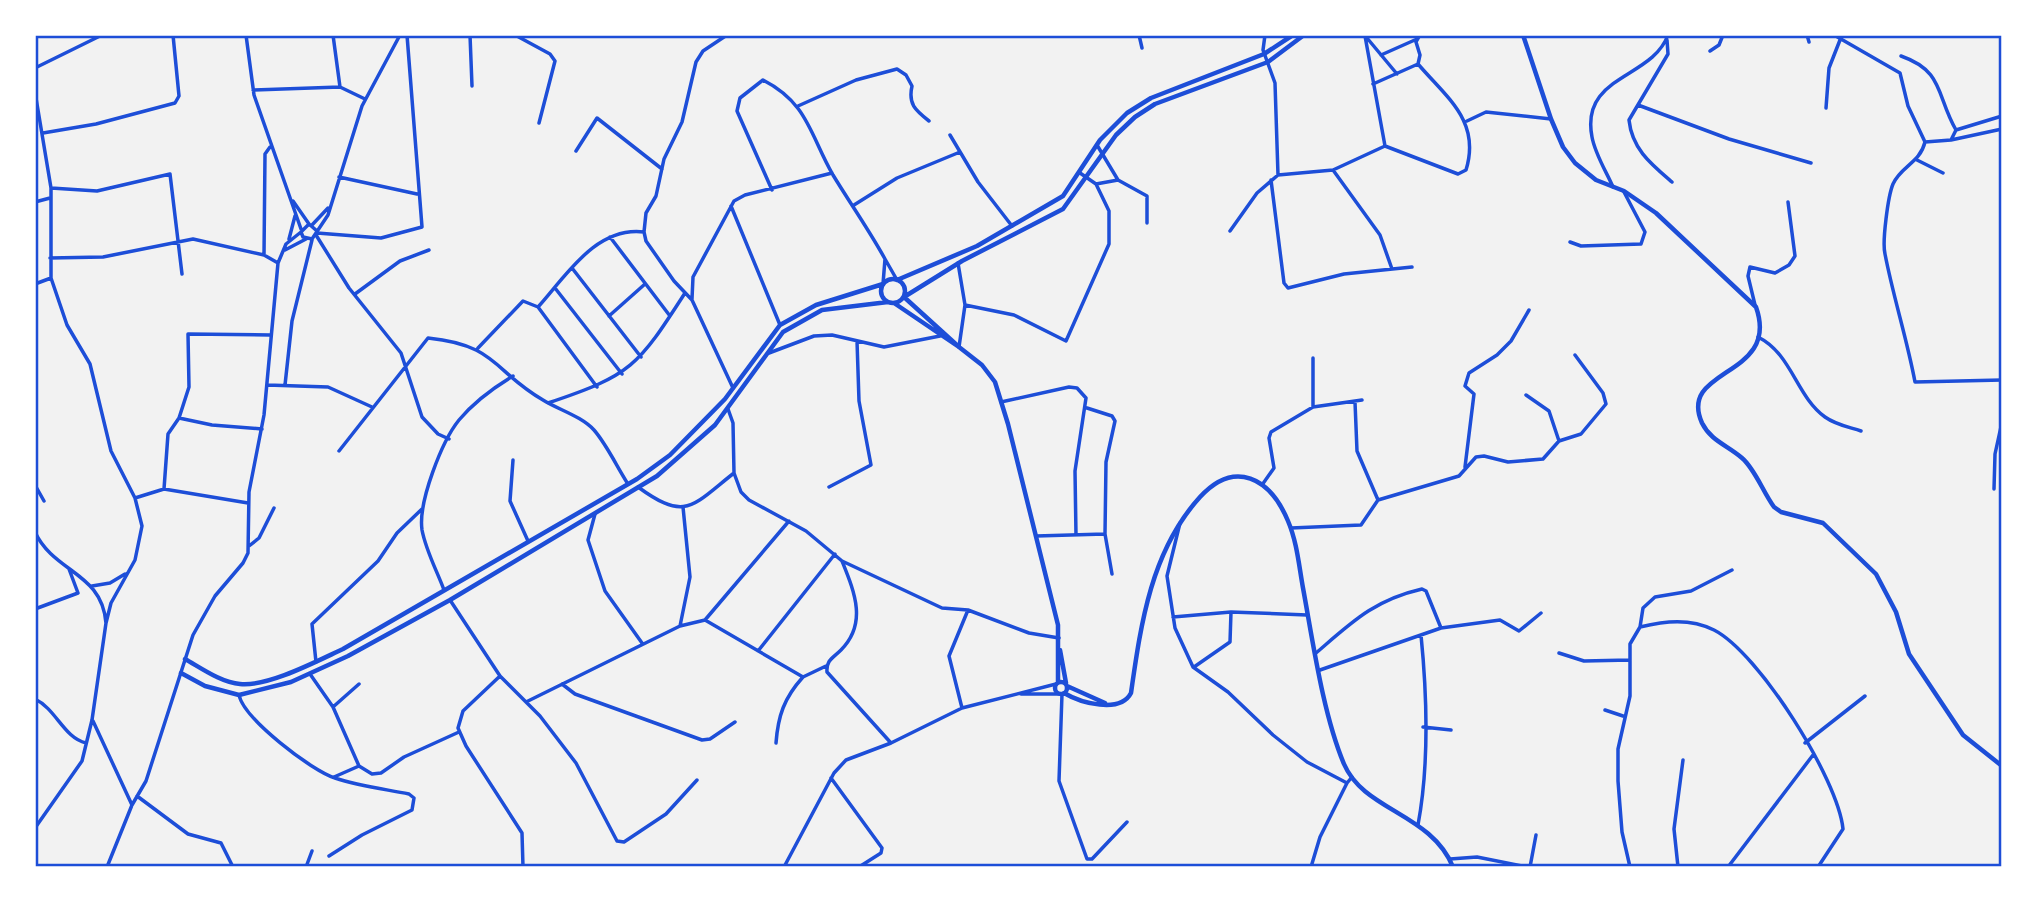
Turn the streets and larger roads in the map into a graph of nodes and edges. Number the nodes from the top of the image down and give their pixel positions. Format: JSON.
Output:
{"nodes":[{"id":1,"x":102,"y":35,"type":"edge"},
{"id":2,"x":173,"y":35,"type":"edge"},
{"id":3,"x":246,"y":35,"type":"edge"},
{"id":4,"x":332,"y":35,"type":"edge"},
{"id":5,"x":400,"y":35,"type":"edge"},
{"id":6,"x":407,"y":35,"type":"edge"},
{"id":7,"x":470,"y":35,"type":"edge"},
{"id":8,"x":515,"y":35,"type":"edge"},
{"id":9,"x":727,"y":35,"type":"edge"},
{"id":10,"x":1139,"y":35,"type":"edge"},
{"id":11,"x":1265,"y":35,"type":"edge"},
{"id":12,"x":1293,"y":35,"type":"edge"},
{"id":13,"x":1304,"y":35,"type":"edge"},
{"id":14,"x":1523,"y":35,"type":"edge"},
{"id":15,"x":1723,"y":35,"type":"edge"},
{"id":16,"x":1807,"y":35,"type":"edge"},
{"id":17,"x":1834,"y":35,"type":"edge"},
{"id":18,"x":1365,"y":36,"type":"edge"},
{"id":19,"x":1418,"y":37,"type":"edge"},
{"id":20,"x":1667,"y":37,"type":"edge"},
{"id":21,"x":1840,"y":40,"type":"junction"},
{"id":22,"x":1809,"y":42,"type":"dead end"},
{"id":23,"x":1142,"y":48,"type":"dead end"},
{"id":24,"x":1710,"y":51,"type":"dead end"},
{"id":25,"x":1264,"y":54,"type":"junction"},
{"id":26,"x":1381,"y":55,"type":"junction"},
{"id":27,"x":1902,"y":56,"type":"dead end"},
{"id":28,"x":1268,"y":62,"type":"junction"},
{"id":29,"x":1418,"y":64,"type":"junction"},
{"id":30,"x":35,"y":68,"type":"edge"},
{"id":31,"x":1397,"y":74,"type":"junction"},
{"id":32,"x":1373,"y":84,"type":"junction"},
{"id":33,"x":472,"y":86,"type":"dead end"},
{"id":34,"x":340,"y":87,"type":"junction"},
{"id":35,"x":253,"y":90,"type":"junction"},
{"id":36,"x":35,"y":92,"type":"edge"},
{"id":37,"x":365,"y":99,"type":"junction"},
{"id":38,"x":1638,"y":104,"type":"junction"},
{"id":39,"x":798,"y":106,"type":"junction"},
{"id":40,"x":1826,"y":108,"type":"dead end"},
{"id":41,"x":2002,"y":116,"type":"edge"},
{"id":42,"x":1551,"y":119,"type":"junction"},
{"id":43,"x":929,"y":121,"type":"dead end"},
{"id":44,"x":1467,"y":121,"type":"junction"},
{"id":45,"x":539,"y":123,"type":"dead end"},
{"id":46,"x":2002,"y":129,"type":"edge"},
{"id":47,"x":1956,"y":130,"type":"junction"},
{"id":48,"x":43,"y":133,"type":"junction"},
{"id":49,"x":950,"y":135,"type":"dead end"},
{"id":50,"x":1951,"y":140,"type":"junction"},
{"id":51,"x":1925,"y":142,"type":"junction"},
{"id":52,"x":1097,"y":145,"type":"junction"},
{"id":53,"x":271,"y":146,"type":"junction"},
{"id":54,"x":1385,"y":146,"type":"junction"},
{"id":55,"x":576,"y":152,"type":"dead end"},
{"id":56,"x":961,"y":152,"type":"junction"},
{"id":57,"x":1102,"y":155,"type":"junction"},
{"id":58,"x":1917,"y":160,"type":"junction"},
{"id":59,"x":1811,"y":163,"type":"dead end"},
{"id":60,"x":662,"y":169,"type":"junction"},
{"id":61,"x":1333,"y":170,"type":"junction"},
{"id":62,"x":832,"y":173,"type":"junction"},
{"id":63,"x":1080,"y":173,"type":"junction"},
{"id":64,"x":1942,"y":173,"type":"dead end"},
{"id":65,"x":1278,"y":176,"type":"junction"},
{"id":66,"x":339,"y":177,"type":"junction"},
{"id":67,"x":1087,"y":178,"type":"junction"},
{"id":68,"x":1118,"y":180,"type":"junction"},
{"id":69,"x":1271,"y":180,"type":"junction"},
{"id":70,"x":1672,"y":182,"type":"dead end"},
{"id":71,"x":1096,"y":184,"type":"junction"},
{"id":72,"x":1613,"y":187,"type":"junction"},
{"id":73,"x":51,"y":188,"type":"junction"},
{"id":74,"x":772,"y":190,"type":"junction"},
{"id":75,"x":1624,"y":191,"type":"junction"},
{"id":76,"x":417,"y":194,"type":"junction"},
{"id":77,"x":51,"y":198,"type":"junction"},
{"id":78,"x":292,"y":200,"type":"junction"},
{"id":79,"x":35,"y":202,"type":"edge"},
{"id":80,"x":1788,"y":202,"type":"dead end"},
{"id":81,"x":854,"y":205,"type":"junction"},
{"id":82,"x":329,"y":206,"type":"junction"},
{"id":83,"x":731,"y":206,"type":"junction"},
{"id":84,"x":295,"y":214,"type":"junction"},
{"id":85,"x":1147,"y":223,"type":"dead end"},
{"id":86,"x":310,"y":224,"type":"junction"},
{"id":87,"x":1012,"y":226,"type":"junction"},
{"id":88,"x":301,"y":230,"type":"junction"},
{"id":89,"x":644,"y":232,"type":"junction"},
{"id":90,"x":1230,"y":232,"type":"dead end"},
{"id":91,"x":317,"y":233,"type":"junction"},
{"id":92,"x":610,"y":237,"type":"junction"},
{"id":93,"x":306,"y":239,"type":"junction"},
{"id":94,"x":312,"y":239,"type":"junction"},
{"id":95,"x":178,"y":242,"type":"junction"},
{"id":96,"x":288,"y":242,"type":"junction"},
{"id":97,"x":1570,"y":242,"type":"dead end"},
{"id":98,"x":429,"y":250,"type":"dead end"},
{"id":99,"x":283,"y":251,"type":"junction"},
{"id":100,"x":264,"y":255,"type":"junction"},
{"id":101,"x":50,"y":258,"type":"junction"},
{"id":102,"x":885,"y":259,"type":"junction"},
{"id":103,"x":958,"y":263,"type":"junction"},
{"id":104,"x":278,"y":264,"type":"junction"},
{"id":105,"x":1412,"y":267,"type":"dead end"},
{"id":106,"x":572,"y":268,"type":"junction"},
{"id":107,"x":1392,"y":269,"type":"junction"},
{"id":108,"x":182,"y":274,"type":"dead end"},
{"id":109,"x":51,"y":278,"type":"junction"},
{"id":110,"x":897,"y":280,"type":"junction"},
{"id":111,"x":35,"y":284,"type":"edge"},
{"id":112,"x":645,"y":284,"type":"junction"},
{"id":113,"x":883,"y":284,"type":"junction"},
{"id":114,"x":555,"y":288,"type":"junction"},
{"id":115,"x":685,"y":293,"type":"junction"},
{"id":116,"x":355,"y":294,"type":"junction"},
{"id":117,"x":904,"y":297,"type":"junction"},
{"id":118,"x":692,"y":300,"type":"junction"},
{"id":119,"x":891,"y":303,"type":"junction"},
{"id":120,"x":965,"y":305,"type":"junction"},
{"id":121,"x":538,"y":307,"type":"junction"},
{"id":122,"x":1756,"y":307,"type":"junction"},
{"id":123,"x":1529,"y":310,"type":"dead end"},
{"id":124,"x":609,"y":316,"type":"junction"},
{"id":125,"x":670,"y":316,"type":"junction"},
{"id":126,"x":780,"y":325,"type":"junction"},
{"id":127,"x":271,"y":335,"type":"junction"},
{"id":128,"x":940,"y":336,"type":"junction"},
{"id":129,"x":1758,"y":337,"type":"junction"},
{"id":130,"x":857,"y":341,"type":"junction"},
{"id":131,"x":959,"y":347,"type":"junction"},
{"id":132,"x":478,"y":349,"type":"junction"},
{"id":133,"x":767,"y":354,"type":"junction"},
{"id":134,"x":1575,"y":355,"type":"dead end"},
{"id":135,"x":641,"y":357,"type":"junction"},
{"id":136,"x":1313,"y":358,"type":"dead end"},
{"id":137,"x":406,"y":364,"type":"junction"},
{"id":138,"x":622,"y":374,"type":"junction"},
{"id":139,"x":513,"y":376,"type":"junction"},
{"id":140,"x":2002,"y":380,"type":"edge"},
{"id":141,"x":267,"y":385,"type":"junction"},
{"id":142,"x":285,"y":385,"type":"junction"},
{"id":143,"x":597,"y":387,"type":"junction"},
{"id":144,"x":733,"y":388,"type":"junction"},
{"id":145,"x":1526,"y":395,"type":"dead end"},
{"id":146,"x":1362,"y":400,"type":"dead end"},
{"id":147,"x":1354,"y":401,"type":"junction"},
{"id":148,"x":1001,"y":402,"type":"junction"},
{"id":149,"x":548,"y":403,"type":"junction"},
{"id":150,"x":372,"y":407,"type":"junction"},
{"id":151,"x":1313,"y":407,"type":"junction"},
{"id":152,"x":1087,"y":408,"type":"junction"},
{"id":153,"x":728,"y":409,"type":"junction"},
{"id":154,"x":179,"y":418,"type":"junction"},
{"id":155,"x":2002,"y":422,"type":"edge"},
{"id":156,"x":262,"y":429,"type":"junction"},
{"id":157,"x":1861,"y":431,"type":"dead end"},
{"id":158,"x":449,"y":439,"type":"junction"},
{"id":159,"x":1559,"y":441,"type":"junction"},
{"id":160,"x":339,"y":451,"type":"dead end"},
{"id":161,"x":513,"y":460,"type":"dead end"},
{"id":162,"x":1465,"y":470,"type":"junction"},
{"id":163,"x":734,"y":473,"type":"junction"},
{"id":164,"x":628,"y":484,"type":"junction"},
{"id":165,"x":35,"y":485,"type":"edge"},
{"id":166,"x":1262,"y":485,"type":"junction"},
{"id":167,"x":638,"y":487,"type":"junction"},
{"id":168,"x":829,"y":488,"type":"dead end"},
{"id":169,"x":164,"y":489,"type":"junction"},
{"id":170,"x":1994,"y":489,"type":"dead end"},
{"id":171,"x":135,"y":498,"type":"junction"},
{"id":172,"x":1378,"y":500,"type":"junction"},
{"id":173,"x":44,"y":501,"type":"dead end"},
{"id":174,"x":248,"y":503,"type":"junction"},
{"id":175,"x":683,"y":507,"type":"junction"},
{"id":176,"x":274,"y":508,"type":"dead end"},
{"id":177,"x":422,"y":509,"type":"junction"},
{"id":178,"x":595,"y":513,"type":"junction"},
{"id":179,"x":789,"y":521,"type":"junction"},
{"id":180,"x":1180,"y":521,"type":"junction"},
{"id":181,"x":1291,"y":528,"type":"junction"},
{"id":182,"x":35,"y":532,"type":"edge"},
{"id":183,"x":1105,"y":534,"type":"junction"},
{"id":184,"x":1076,"y":535,"type":"junction"},
{"id":185,"x":1036,"y":536,"type":"junction"},
{"id":186,"x":528,"y":541,"type":"junction"},
{"id":187,"x":40,"y":544,"type":"junction"},
{"id":188,"x":35,"y":546,"type":"edge"},
{"id":189,"x":249,"y":546,"type":"junction"},
{"id":190,"x":835,"y":554,"type":"junction"},
{"id":191,"x":842,"y":561,"type":"junction"},
{"id":192,"x":69,"y":569,"type":"junction"},
{"id":193,"x":1732,"y":570,"type":"dead end"},
{"id":194,"x":127,"y":573,"type":"junction"},
{"id":195,"x":1112,"y":574,"type":"dead end"},
{"id":196,"x":92,"y":586,"type":"junction"},
{"id":197,"x":444,"y":590,"type":"junction"},
{"id":198,"x":450,"y":600,"type":"junction"},
{"id":199,"x":35,"y":609,"type":"edge"},
{"id":200,"x":968,"y":610,"type":"junction"},
{"id":201,"x":1231,"y":612,"type":"junction"},
{"id":202,"x":1541,"y":613,"type":"dead end"},
{"id":203,"x":1308,"y":615,"type":"junction"},
{"id":204,"x":1173,"y":617,"type":"junction"},
{"id":205,"x":705,"y":620,"type":"junction"},
{"id":206,"x":106,"y":624,"type":"junction"},
{"id":207,"x":680,"y":626,"type":"junction"},
{"id":208,"x":1640,"y":627,"type":"junction"},
{"id":209,"x":1441,"y":628,"type":"junction"},
{"id":210,"x":1421,"y":634,"type":"junction"},
{"id":211,"x":1059,"y":638,"type":"junction"},
{"id":212,"x":642,"y":643,"type":"junction"},
{"id":213,"x":1059,"y":647,"type":"junction"},
{"id":214,"x":758,"y":651,"type":"junction"},
{"id":215,"x":1316,"y":653,"type":"junction"},
{"id":216,"x":1559,"y":653,"type":"dead end"},
{"id":217,"x":185,"y":659,"type":"junction"},
{"id":218,"x":1630,"y":660,"type":"junction"},
{"id":219,"x":316,"y":662,"type":"junction"},
{"id":220,"x":826,"y":666,"type":"junction"},
{"id":221,"x":1193,"y":667,"type":"junction"},
{"id":222,"x":1320,"y":670,"type":"junction"},
{"id":223,"x":181,"y":673,"type":"junction"},
{"id":224,"x":310,"y":674,"type":"junction"},
{"id":225,"x":500,"y":676,"type":"junction"},
{"id":226,"x":803,"y":677,"type":"junction"},
{"id":227,"x":1057,"y":683,"type":"junction"},
{"id":228,"x":359,"y":684,"type":"dead end"},
{"id":229,"x":562,"y":684,"type":"junction"},
{"id":230,"x":1067,"y":685,"type":"junction"},
{"id":231,"x":1019,"y":694,"type":"junction"},
{"id":232,"x":1062,"y":694,"type":"junction"},
{"id":233,"x":239,"y":695,"type":"junction"},
{"id":234,"x":1865,"y":696,"type":"dead end"},
{"id":235,"x":35,"y":699,"type":"edge"},
{"id":236,"x":526,"y":702,"type":"junction"},
{"id":237,"x":1106,"y":703,"type":"junction"},
{"id":238,"x":333,"y":707,"type":"junction"},
{"id":239,"x":962,"y":708,"type":"junction"},
{"id":240,"x":1605,"y":710,"type":"dead end"},
{"id":241,"x":1623,"y":716,"type":"junction"},
{"id":242,"x":92,"y":719,"type":"junction"},
{"id":243,"x":735,"y":722,"type":"dead end"},
{"id":244,"x":1423,"y":727,"type":"junction"},
{"id":245,"x":1451,"y":730,"type":"dead end"},
{"id":246,"x":459,"y":732,"type":"junction"},
{"id":247,"x":86,"y":743,"type":"junction"},
{"id":248,"x":776,"y":743,"type":"dead end"},
{"id":249,"x":891,"y":743,"type":"junction"},
{"id":250,"x":1805,"y":743,"type":"junction"},
{"id":251,"x":1813,"y":755,"type":"junction"},
{"id":252,"x":1683,"y":760,"type":"dead end"},
{"id":253,"x":359,"y":766,"type":"junction"},
{"id":254,"x":2002,"y":766,"type":"edge"},
{"id":255,"x":332,"y":778,"type":"junction"},
{"id":256,"x":831,"y":778,"type":"junction"},
{"id":257,"x":1352,"y":778,"type":"junction"},
{"id":258,"x":697,"y":780,"type":"dead end"},
{"id":259,"x":1347,"y":783,"type":"junction"},
{"id":260,"x":137,"y":796,"type":"junction"},
{"id":261,"x":132,"y":805,"type":"junction"},
{"id":262,"x":1127,"y":822,"type":"dead end"},
{"id":263,"x":1418,"y":825,"type":"junction"},
{"id":264,"x":35,"y":828,"type":"edge"},
{"id":265,"x":1536,"y":835,"type":"dead end"},
{"id":266,"x":312,"y":850,"type":"dead end"},
{"id":267,"x":329,"y":856,"type":"dead end"},
{"id":268,"x":1450,"y":859,"type":"junction"},
{"id":269,"x":107,"y":867,"type":"edge"},
{"id":270,"x":233,"y":867,"type":"edge"},
{"id":271,"x":306,"y":867,"type":"edge"},
{"id":272,"x":523,"y":867,"type":"edge"},
{"id":273,"x":784,"y":867,"type":"edge"},
{"id":274,"x":859,"y":867,"type":"edge"},
{"id":275,"x":1311,"y":867,"type":"edge"},
{"id":276,"x":1453,"y":867,"type":"edge"},
{"id":277,"x":1528,"y":867,"type":"edge"},
{"id":278,"x":1551,"y":867,"type":"edge"},
{"id":279,"x":1557,"y":867,"type":"edge"},
{"id":280,"x":1630,"y":867,"type":"edge"},
{"id":281,"x":1678,"y":867,"type":"edge"},
{"id":282,"x":1728,"y":867,"type":"edge"},
{"id":283,"x":1819,"y":867,"type":"edge"}],
"edges":[{"from":1,"to":30,"type":"street"},
{"from":2,"to":48,"type":"street"},
{"from":3,"to":35,"type":"street"},
{"from":4,"to":34,"type":"street"},
{"from":5,"to":37,"type":"street"},
{"from":6,"to":76,"type":"street"},
{"from":7,"to":33,"type":"street"},
{"from":8,"to":45,"type":"street"},
{"from":9,"to":60,"type":"street"},
{"from":10,"to":23,"type":"street"},
{"from":11,"to":25,"type":"street"},
{"from":12,"to":25,"type":"street"},
{"from":13,"to":28,"type":"street"},
{"from":14,"to":42,"type":"street"},
{"from":15,"to":24,"type":"street"},
{"from":16,"to":22,"type":"street"},
{"from":17,"to":21,"type":"street"},
{"from":18,"to":26,"type":"street"},
{"from":18,"to":32,"type":"street"},
{"from":19,"to":26,"type":"street"},
{"from":19,"to":29,"type":"street"},
{"from":20,"to":38,"type":"street"},
{"from":20,"to":72,"type":"street"},
{"from":21,"to":40,"type":"street"},
{"from":21,"to":51,"type":"street"},
{"from":25,"to":28,"type":"street"},
{"from":25,"to":52,"type":"street"},
{"from":26,"to":31,"type":"street"},
{"from":27,"to":47,"type":"street"},
{"from":28,"to":57,"type":"street"},
{"from":28,"to":65,"type":"street"},
{"from":29,"to":31,"type":"street"},
{"from":29,"to":44,"type":"street"},
{"from":31,"to":32,"type":"street"},
{"from":32,"to":54,"type":"street"},
{"from":34,"to":35,"type":"street"},
{"from":34,"to":37,"type":"street"},
{"from":35,"to":53,"type":"street"},
{"from":36,"to":48,"type":"street"},
{"from":37,"to":66,"type":"street"},
{"from":38,"to":59,"type":"street"},
{"from":38,"to":70,"type":"street"},
{"from":39,"to":43,"type":"street"},
{"from":39,"to":62,"type":"street"},
{"from":39,"to":74,"type":"street"},
{"from":41,"to":47,"type":"street"},
{"from":42,"to":44,"type":"street"},
{"from":42,"to":72,"type":"street"},
{"from":44,"to":54,"type":"street"},
{"from":46,"to":50,"type":"street"},
{"from":47,"to":50,"type":"street"},
{"from":48,"to":73,"type":"street"},
{"from":49,"to":56,"type":"street"},
{"from":50,"to":51,"type":"street"},
{"from":51,"to":58,"type":"street"},
{"from":52,"to":57,"type":"street"},
{"from":52,"to":63,"type":"street"},
{"from":53,"to":78,"type":"street"},
{"from":53,"to":100,"type":"street"},
{"from":54,"to":61,"type":"street"},
{"from":55,"to":60,"type":"street"},
{"from":56,"to":81,"type":"street"},
{"from":56,"to":87,"type":"street"},
{"from":57,"to":67,"type":"street"},
{"from":57,"to":68,"type":"street"},
{"from":58,"to":64,"type":"street"},
{"from":58,"to":140,"type":"street"},
{"from":60,"to":89,"type":"street"},
{"from":61,"to":65,"type":"street"},
{"from":61,"to":107,"type":"street"},
{"from":62,"to":74,"type":"street"},
{"from":62,"to":81,"type":"street"},
{"from":63,"to":67,"type":"street"},
{"from":63,"to":87,"type":"street"},
{"from":65,"to":69,"type":"street"},
{"from":66,"to":76,"type":"street"},
{"from":66,"to":82,"type":"street"},
{"from":67,"to":71,"type":"street"},
{"from":67,"to":103,"type":"street"},
{"from":68,"to":71,"type":"street"},
{"from":68,"to":85,"type":"street"},
{"from":69,"to":90,"type":"street"},
{"from":69,"to":107,"type":"street"},
{"from":71,"to":120,"type":"street"},
{"from":72,"to":75,"type":"street"},
{"from":73,"to":77,"type":"street"},
{"from":73,"to":95,"type":"street"},
{"from":74,"to":83,"type":"street"},
{"from":75,"to":97,"type":"street"},
{"from":75,"to":122,"type":"street"},
{"from":76,"to":91,"type":"street"},
{"from":77,"to":79,"type":"street"},
{"from":77,"to":101,"type":"street"},
{"from":78,"to":84,"type":"street"},
{"from":78,"to":86,"type":"street"},
{"from":80,"to":122,"type":"street"},
{"from":81,"to":102,"type":"street"},
{"from":82,"to":86,"type":"street"},
{"from":82,"to":91,"type":"street"},
{"from":83,"to":118,"type":"street"},
{"from":83,"to":126,"type":"street"},
{"from":84,"to":88,"type":"street"},
{"from":84,"to":96,"type":"street"},
{"from":86,"to":88,"type":"street"},
{"from":86,"to":91,"type":"street"},
{"from":87,"to":110,"type":"street"},
{"from":88,"to":93,"type":"street"},
{"from":88,"to":96,"type":"street"},
{"from":89,"to":92,"type":"street"},
{"from":89,"to":115,"type":"street"},
{"from":91,"to":94,"type":"street"},
{"from":91,"to":116,"type":"street"},
{"from":92,"to":106,"type":"street"},
{"from":92,"to":112,"type":"street"},
{"from":93,"to":94,"type":"street"},
{"from":93,"to":99,"type":"street"},
{"from":94,"to":142,"type":"street"},
{"from":95,"to":100,"type":"street"},
{"from":95,"to":101,"type":"street"},
{"from":95,"to":108,"type":"street"},
{"from":96,"to":99,"type":"street"},
{"from":98,"to":116,"type":"street"},
{"from":99,"to":104,"type":"street"},
{"from":100,"to":104,"type":"street"},
{"from":101,"to":109,"type":"street"},
{"from":102,"to":110,"type":"street"},
{"from":102,"to":113,"type":"street"},
{"from":103,"to":117,"type":"street"},
{"from":103,"to":120,"type":"street"},
{"from":104,"to":127,"type":"street"},
{"from":105,"to":107,"type":"street"},
{"from":106,"to":114,"type":"street"},
{"from":106,"to":124,"type":"street"},
{"from":109,"to":111,"type":"street"},
{"from":109,"to":171,"type":"street"},
{"from":110,"to":113,"type":"street"},
{"from":110,"to":117,"type":"street"},
{"from":112,"to":124,"type":"street"},
{"from":112,"to":125,"type":"street"},
{"from":113,"to":119,"type":"street"},
{"from":113,"to":126,"type":"street"},
{"from":114,"to":121,"type":"street"},
{"from":114,"to":138,"type":"street"},
{"from":115,"to":118,"type":"street"},
{"from":115,"to":125,"type":"street"},
{"from":116,"to":137,"type":"street"},
{"from":117,"to":119,"type":"street"},
{"from":117,"to":131,"type":"street"},
{"from":118,"to":144,"type":"street"},
{"from":119,"to":128,"type":"street"},
{"from":119,"to":133,"type":"street"},
{"from":120,"to":131,"type":"street"},
{"from":121,"to":132,"type":"street"},
{"from":121,"to":143,"type":"street"},
{"from":122,"to":129,"type":"street"},
{"from":123,"to":162,"type":"street"},
{"from":124,"to":135,"type":"street"},
{"from":125,"to":135,"type":"street"},
{"from":126,"to":144,"type":"street"},
{"from":127,"to":141,"type":"street"},
{"from":127,"to":154,"type":"street"},
{"from":128,"to":130,"type":"street"},
{"from":128,"to":131,"type":"street"},
{"from":129,"to":157,"type":"street"},
{"from":129,"to":254,"type":"street"},
{"from":130,"to":133,"type":"street"},
{"from":130,"to":168,"type":"street"},
{"from":131,"to":148,"type":"street"},
{"from":132,"to":137,"type":"street"},
{"from":132,"to":139,"type":"street"},
{"from":133,"to":153,"type":"street"},
{"from":134,"to":159,"type":"street"},
{"from":135,"to":138,"type":"street"},
{"from":136,"to":151,"type":"street"},
{"from":137,"to":150,"type":"street"},
{"from":137,"to":158,"type":"street"},
{"from":138,"to":143,"type":"street"},
{"from":139,"to":149,"type":"street"},
{"from":139,"to":158,"type":"street"},
{"from":141,"to":142,"type":"street"},
{"from":141,"to":156,"type":"street"},
{"from":142,"to":150,"type":"street"},
{"from":143,"to":149,"type":"street"},
{"from":144,"to":164,"type":"street"},
{"from":145,"to":159,"type":"street"},
{"from":146,"to":147,"type":"street"},
{"from":147,"to":151,"type":"street"},
{"from":147,"to":172,"type":"street"},
{"from":148,"to":152,"type":"street"},
{"from":148,"to":185,"type":"street"},
{"from":149,"to":164,"type":"street"},
{"from":150,"to":160,"type":"street"},
{"from":151,"to":166,"type":"street"},
{"from":152,"to":183,"type":"street"},
{"from":152,"to":184,"type":"street"},
{"from":153,"to":163,"type":"street"},
{"from":153,"to":167,"type":"street"},
{"from":154,"to":156,"type":"street"},
{"from":154,"to":169,"type":"street"},
{"from":155,"to":170,"type":"street"},
{"from":156,"to":174,"type":"street"},
{"from":158,"to":177,"type":"street"},
{"from":159,"to":162,"type":"street"},
{"from":161,"to":186,"type":"street"},
{"from":162,"to":172,"type":"street"},
{"from":163,"to":175,"type":"street"},
{"from":163,"to":179,"type":"street"},
{"from":164,"to":186,"type":"street"},
{"from":165,"to":173,"type":"street"},
{"from":166,"to":180,"type":"street"},
{"from":166,"to":181,"type":"street"},
{"from":167,"to":175,"type":"street"},
{"from":167,"to":178,"type":"street"},
{"from":169,"to":171,"type":"street"},
{"from":169,"to":174,"type":"street"},
{"from":171,"to":194,"type":"street"},
{"from":172,"to":181,"type":"street"},
{"from":174,"to":189,"type":"street"},
{"from":175,"to":207,"type":"street"},
{"from":176,"to":189,"type":"street"},
{"from":177,"to":197,"type":"street"},
{"from":177,"to":219,"type":"street"},
{"from":178,"to":198,"type":"street"},
{"from":178,"to":212,"type":"street"},
{"from":179,"to":190,"type":"street"},
{"from":179,"to":205,"type":"street"},
{"from":180,"to":204,"type":"street"},
{"from":180,"to":237,"type":"street"},
{"from":181,"to":203,"type":"street"},
{"from":182,"to":187,"type":"street"},
{"from":183,"to":184,"type":"street"},
{"from":183,"to":195,"type":"street"},
{"from":184,"to":185,"type":"street"},
{"from":185,"to":211,"type":"street"},
{"from":186,"to":197,"type":"street"},
{"from":187,"to":188,"type":"street"},
{"from":187,"to":192,"type":"street"},
{"from":189,"to":217,"type":"street"},
{"from":190,"to":191,"type":"street"},
{"from":190,"to":214,"type":"street"},
{"from":191,"to":200,"type":"street"},
{"from":191,"to":220,"type":"street"},
{"from":192,"to":196,"type":"street"},
{"from":192,"to":199,"type":"street"},
{"from":193,"to":208,"type":"street"},
{"from":194,"to":196,"type":"street"},
{"from":194,"to":206,"type":"street"},
{"from":196,"to":206,"type":"street"},
{"from":197,"to":219,"type":"street"},
{"from":198,"to":224,"type":"street"},
{"from":198,"to":225,"type":"street"},
{"from":200,"to":211,"type":"street"},
{"from":200,"to":239,"type":"street"},
{"from":201,"to":203,"type":"street"},
{"from":201,"to":204,"type":"street"},
{"from":201,"to":221,"type":"street"},
{"from":202,"to":209,"type":"street"},
{"from":203,"to":215,"type":"street"},
{"from":204,"to":221,"type":"street"},
{"from":205,"to":207,"type":"street"},
{"from":205,"to":214,"type":"street"},
{"from":206,"to":242,"type":"street"},
{"from":207,"to":212,"type":"street"},
{"from":208,"to":218,"type":"street"},
{"from":208,"to":250,"type":"street"},
{"from":209,"to":210,"type":"street"},
{"from":209,"to":215,"type":"street"},
{"from":210,"to":222,"type":"street"},
{"from":210,"to":244,"type":"street"},
{"from":211,"to":213,"type":"street"},
{"from":212,"to":229,"type":"street"},
{"from":213,"to":227,"type":"street"},
{"from":213,"to":230,"type":"street"},
{"from":214,"to":226,"type":"street"},
{"from":215,"to":222,"type":"street"},
{"from":216,"to":218,"type":"street"},
{"from":217,"to":219,"type":"street"},
{"from":217,"to":223,"type":"street"},
{"from":218,"to":241,"type":"street"},
{"from":220,"to":226,"type":"street"},
{"from":220,"to":249,"type":"street"},
{"from":221,"to":259,"type":"street"},
{"from":222,"to":257,"type":"street"},
{"from":223,"to":233,"type":"street"},
{"from":223,"to":260,"type":"street"},
{"from":224,"to":233,"type":"street"},
{"from":224,"to":238,"type":"street"},
{"from":225,"to":236,"type":"street"},
{"from":225,"to":246,"type":"street"},
{"from":226,"to":248,"type":"street"},
{"from":227,"to":230,"type":"street"},
{"from":227,"to":231,"type":"street"},
{"from":227,"to":232,"type":"street"},
{"from":228,"to":238,"type":"street"},
{"from":229,"to":236,"type":"street"},
{"from":229,"to":243,"type":"street"},
{"from":230,"to":232,"type":"street"},
{"from":230,"to":237,"type":"street"},
{"from":231,"to":232,"type":"street"},
{"from":231,"to":239,"type":"street"},
{"from":232,"to":237,"type":"street"},
{"from":232,"to":262,"type":"street"},
{"from":233,"to":255,"type":"street"},
{"from":234,"to":250,"type":"street"},
{"from":235,"to":247,"type":"street"},
{"from":236,"to":258,"type":"street"},
{"from":238,"to":253,"type":"street"},
{"from":239,"to":249,"type":"street"},
{"from":240,"to":241,"type":"street"},
{"from":241,"to":280,"type":"street"},
{"from":242,"to":247,"type":"street"},
{"from":242,"to":261,"type":"street"},
{"from":244,"to":245,"type":"street"},
{"from":244,"to":263,"type":"street"},
{"from":246,"to":253,"type":"street"},
{"from":246,"to":272,"type":"street"},
{"from":247,"to":264,"type":"street"},
{"from":249,"to":256,"type":"street"},
{"from":250,"to":251,"type":"street"},
{"from":251,"to":282,"type":"street"},
{"from":251,"to":283,"type":"street"},
{"from":252,"to":281,"type":"street"},
{"from":253,"to":255,"type":"street"},
{"from":255,"to":267,"type":"street"},
{"from":256,"to":273,"type":"street"},
{"from":256,"to":274,"type":"street"},
{"from":257,"to":259,"type":"street"},
{"from":257,"to":263,"type":"street"},
{"from":259,"to":275,"type":"street"},
{"from":260,"to":261,"type":"street"},
{"from":260,"to":270,"type":"street"},
{"from":261,"to":269,"type":"street"},
{"from":263,"to":268,"type":"street"},
{"from":265,"to":277,"type":"street"},
{"from":266,"to":271,"type":"street"},
{"from":268,"to":276,"type":"street"},
{"from":268,"to":277,"type":"street"},
{"from":278,"to":279,"type":"street"}]}
